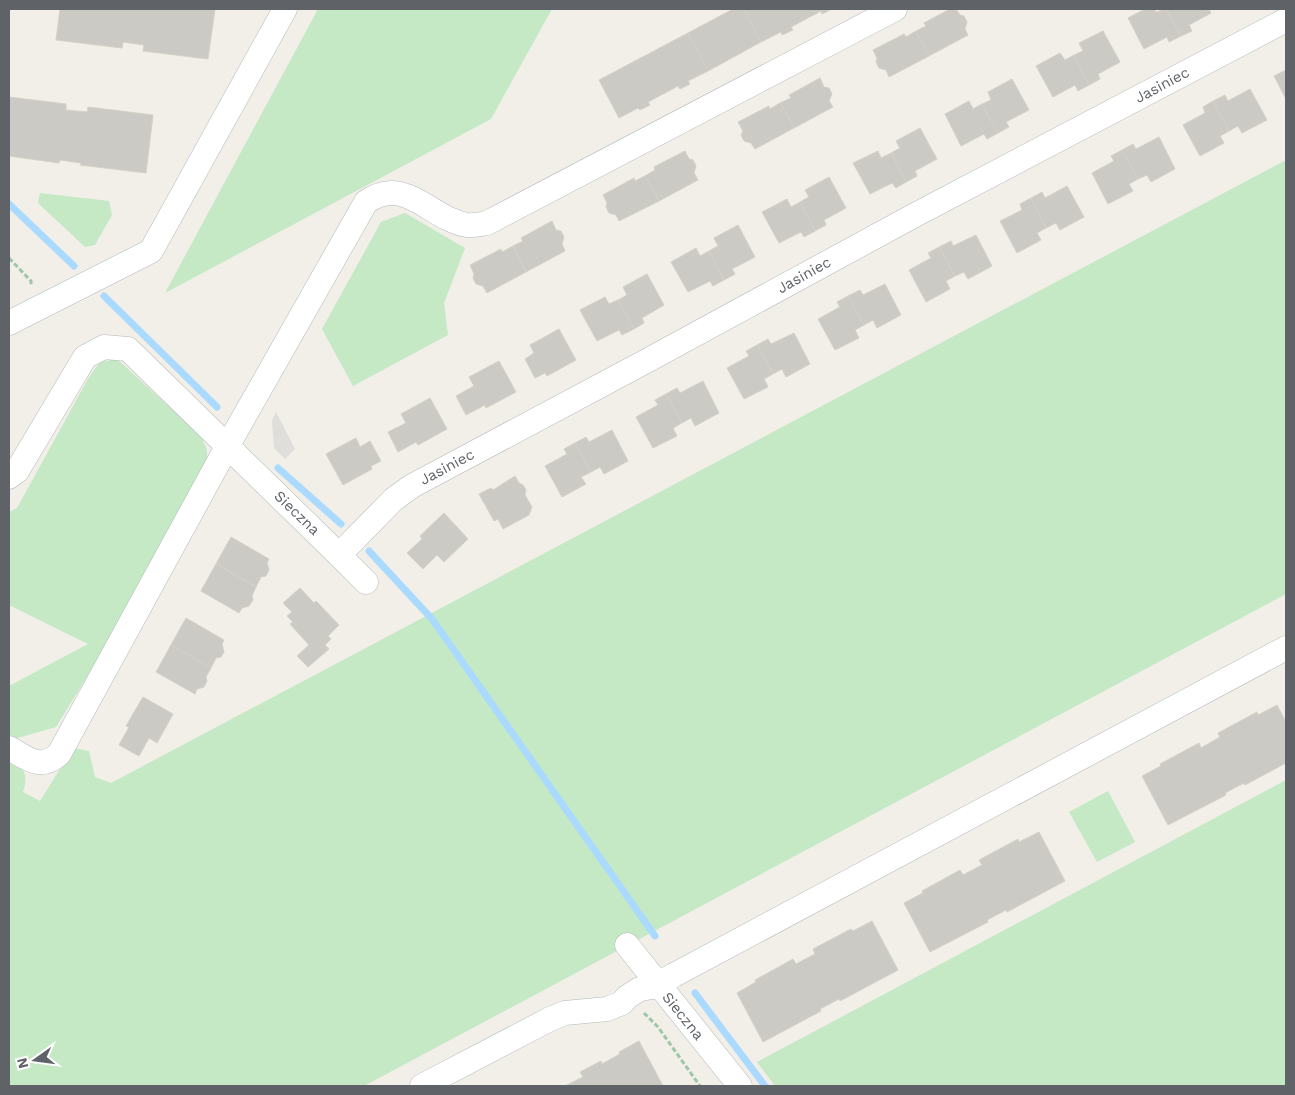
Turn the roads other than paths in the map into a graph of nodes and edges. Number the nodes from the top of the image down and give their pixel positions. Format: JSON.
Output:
{"nodes":[{"id":1,"x":285,"y":9,"type":"edge"},
{"id":2,"x":895,"y":9,"type":"edge"},
{"id":3,"x":1286,"y":20,"type":"edge"},
{"id":4,"x":9,"y":323,"type":"edge"},
{"id":5,"x":228,"y":445,"type":"junction"},
{"id":6,"x":9,"y":477,"type":"edge"},
{"id":7,"x":339,"y":554,"type":"junction"},
{"id":8,"x":366,"y":582,"type":"dead end"},
{"id":9,"x":1286,"y":648,"type":"edge"},
{"id":10,"x":9,"y":748,"type":"edge"},
{"id":11,"x":627,"y":945,"type":"dead end"},
{"id":12,"x":658,"y":984,"type":"junction"},
{"id":13,"x":422,"y":1086,"type":"edge"},
{"id":14,"x":740,"y":1086,"type":"edge"}],
"edges":[{"from":1,"to":4,"type":"street"},
{"from":2,"to":5,"type":"street"},
{"from":3,"to":7,"type":"street","name":"Jasiniec"},
{"from":5,"to":6,"type":"street","name":"Sieczna"},
{"from":5,"to":7,"type":"street","name":"Sieczna"},
{"from":5,"to":10,"type":"street"},
{"from":7,"to":8,"type":"street","name":"Sieczna"},
{"from":9,"to":12,"type":"street"},
{"from":11,"to":12,"type":"street","name":"Sieczna"},
{"from":12,"to":13,"type":"street"},
{"from":12,"to":14,"type":"street","name":"Sieczna"}]}
